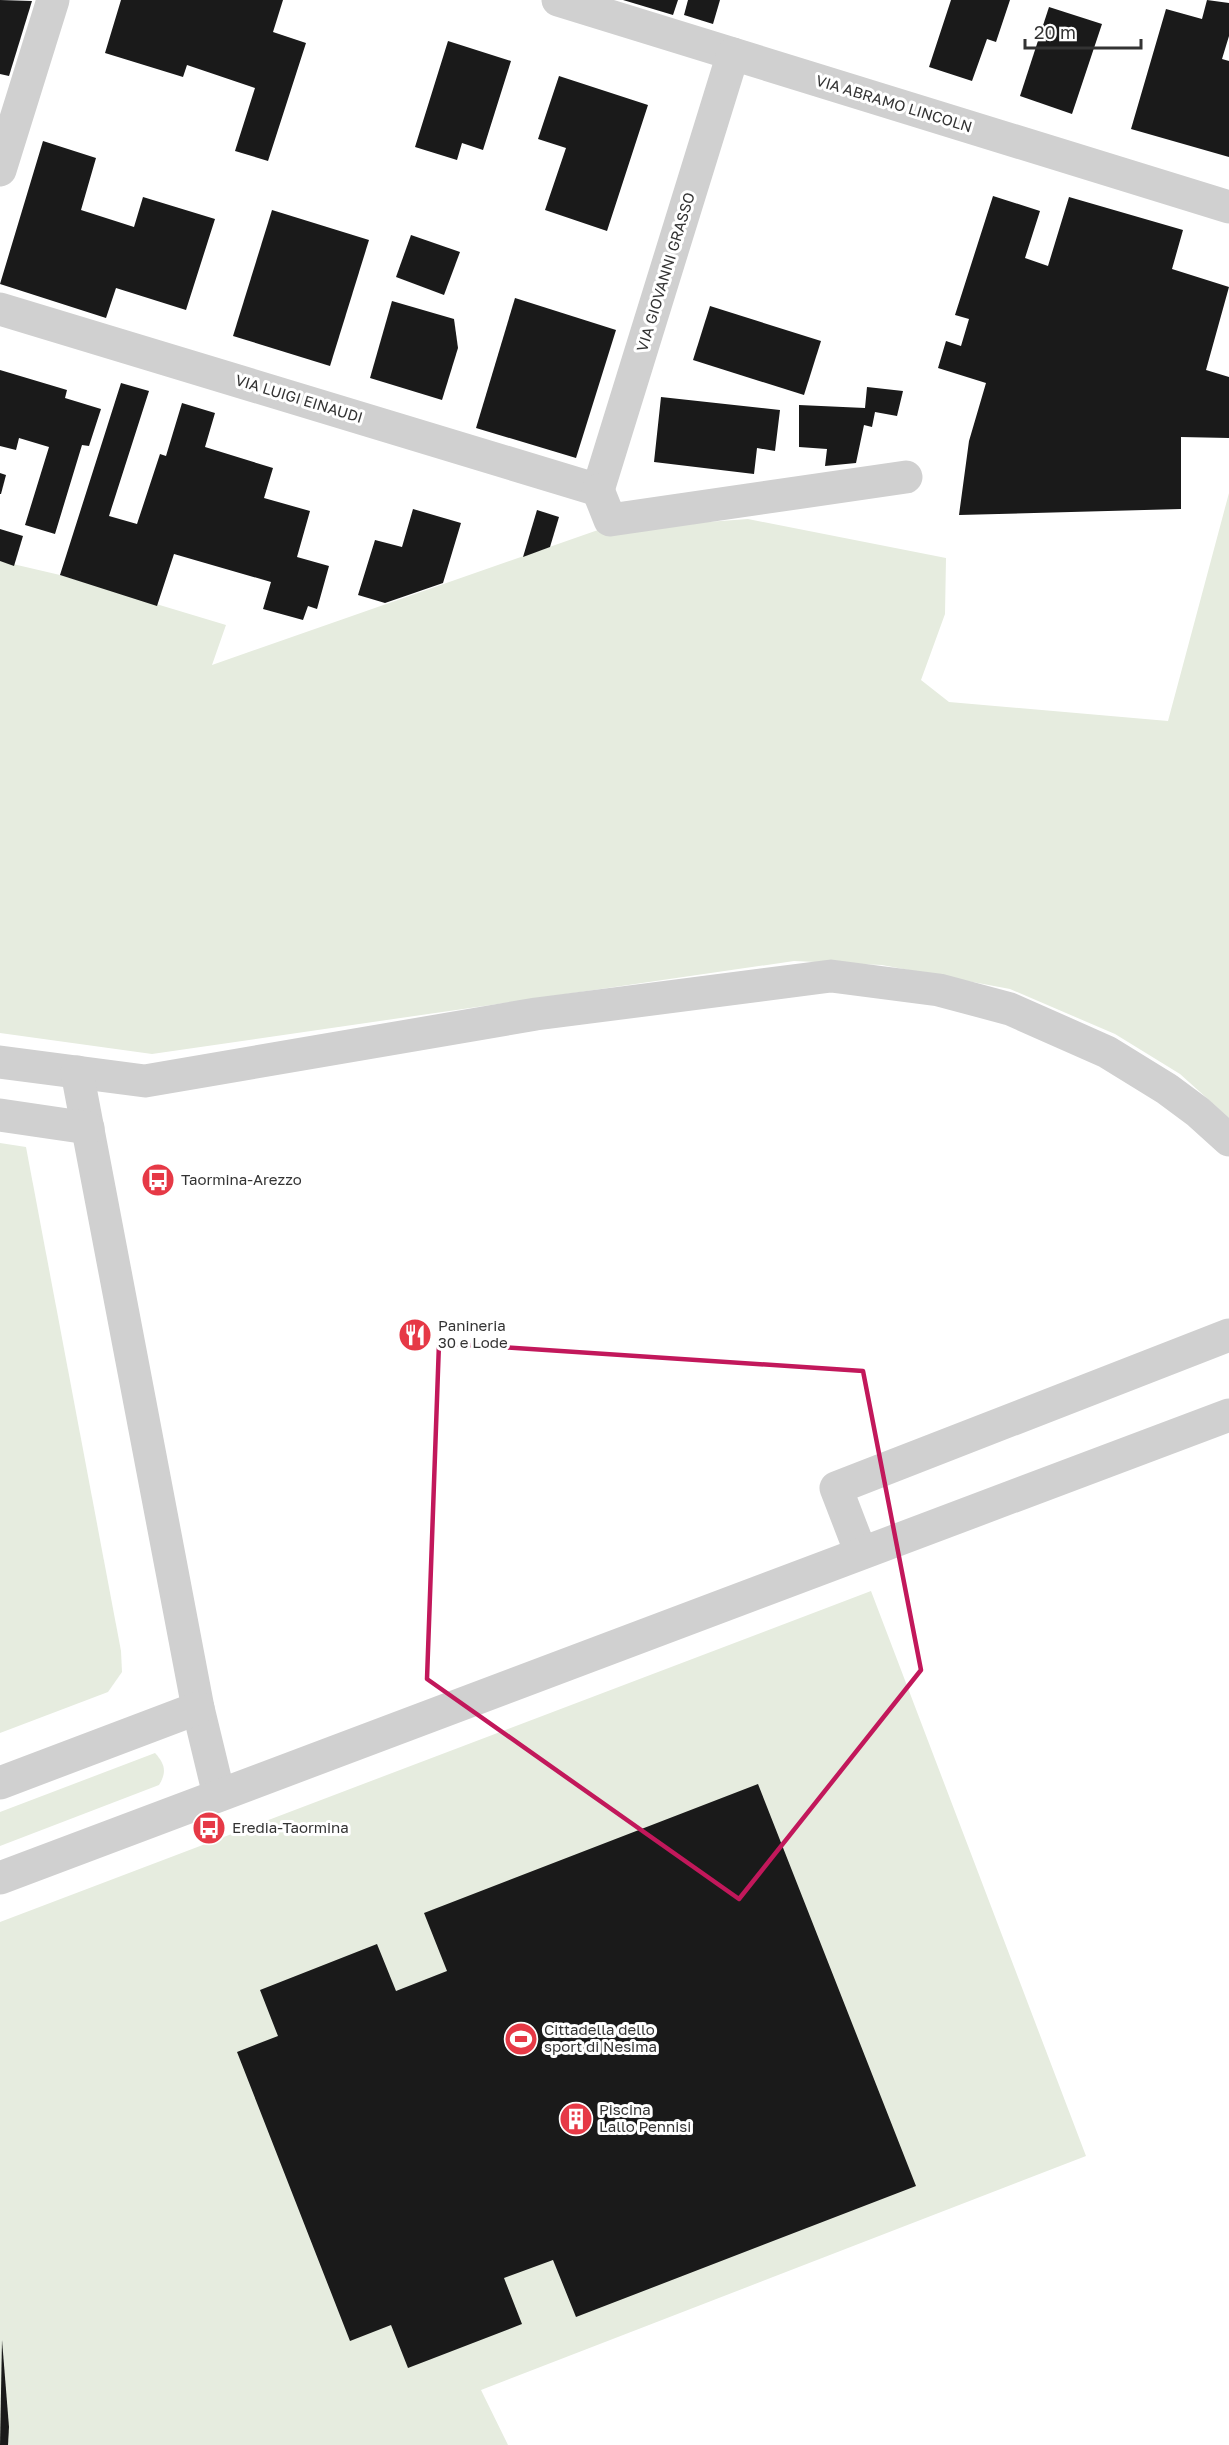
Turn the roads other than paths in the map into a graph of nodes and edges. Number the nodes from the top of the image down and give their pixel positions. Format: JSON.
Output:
{"nodes":[{"id":1,"x":53,"y":0,"type":"edge"},
{"id":2,"x":558,"y":0,"type":"edge"},
{"id":3,"x":734,"y":54,"type":"junction"},
{"id":4,"x":10,"y":106,"type":"edge"},
{"id":5,"x":0,"y":170,"type":"edge"},
{"id":6,"x":1229,"y":207,"type":"edge"},
{"id":7,"x":0,"y":309,"type":"edge"},
{"id":8,"x":906,"y":477,"type":"dead end"},
{"id":9,"x":598,"y":490,"type":"junction"},
{"id":10,"x":0,"y":1062,"type":"edge"},
{"id":11,"x":77,"y":1072,"type":"junction"},
{"id":12,"x":0,"y":1115,"type":"edge"},
{"id":13,"x":88,"y":1128,"type":"junction"},
{"id":14,"x":1229,"y":1140,"type":"edge"},
{"id":15,"x":1229,"y":1335,"type":"edge"},
{"id":16,"x":1229,"y":1415,"type":"edge"},
{"id":17,"x":861,"y":1553,"type":"junction"},
{"id":18,"x":198,"y":1708,"type":"junction"},
{"id":19,"x":0,"y":1783,"type":"edge"},
{"id":20,"x":219,"y":1795,"type":"junction"},
{"id":21,"x":0,"y":1878,"type":"edge"}],
"edges":[{"from":1,"to":4,"type":"street"},
{"from":2,"to":3,"type":"street","name":"VIA ABRAMO LINCOLN"},
{"from":3,"to":6,"type":"street","name":"VIA ABRAMO LINCOLN"},
{"from":3,"to":9,"type":"street","name":"VIA GIOVANNI GRASSO"},
{"from":4,"to":5,"type":"street"},
{"from":7,"to":9,"type":"street","name":"VIA LUIGI EINAUDI"},
{"from":8,"to":9,"type":"street"},
{"from":10,"to":11,"type":"street"},
{"from":11,"to":13,"type":"street"},
{"from":11,"to":14,"type":"street"},
{"from":12,"to":13,"type":"street"},
{"from":13,"to":18,"type":"street"},
{"from":15,"to":17,"type":"street"},
{"from":16,"to":17,"type":"street"},
{"from":17,"to":20,"type":"street"},
{"from":18,"to":19,"type":"street"},
{"from":18,"to":20,"type":"street"},
{"from":20,"to":21,"type":"street"}]}
